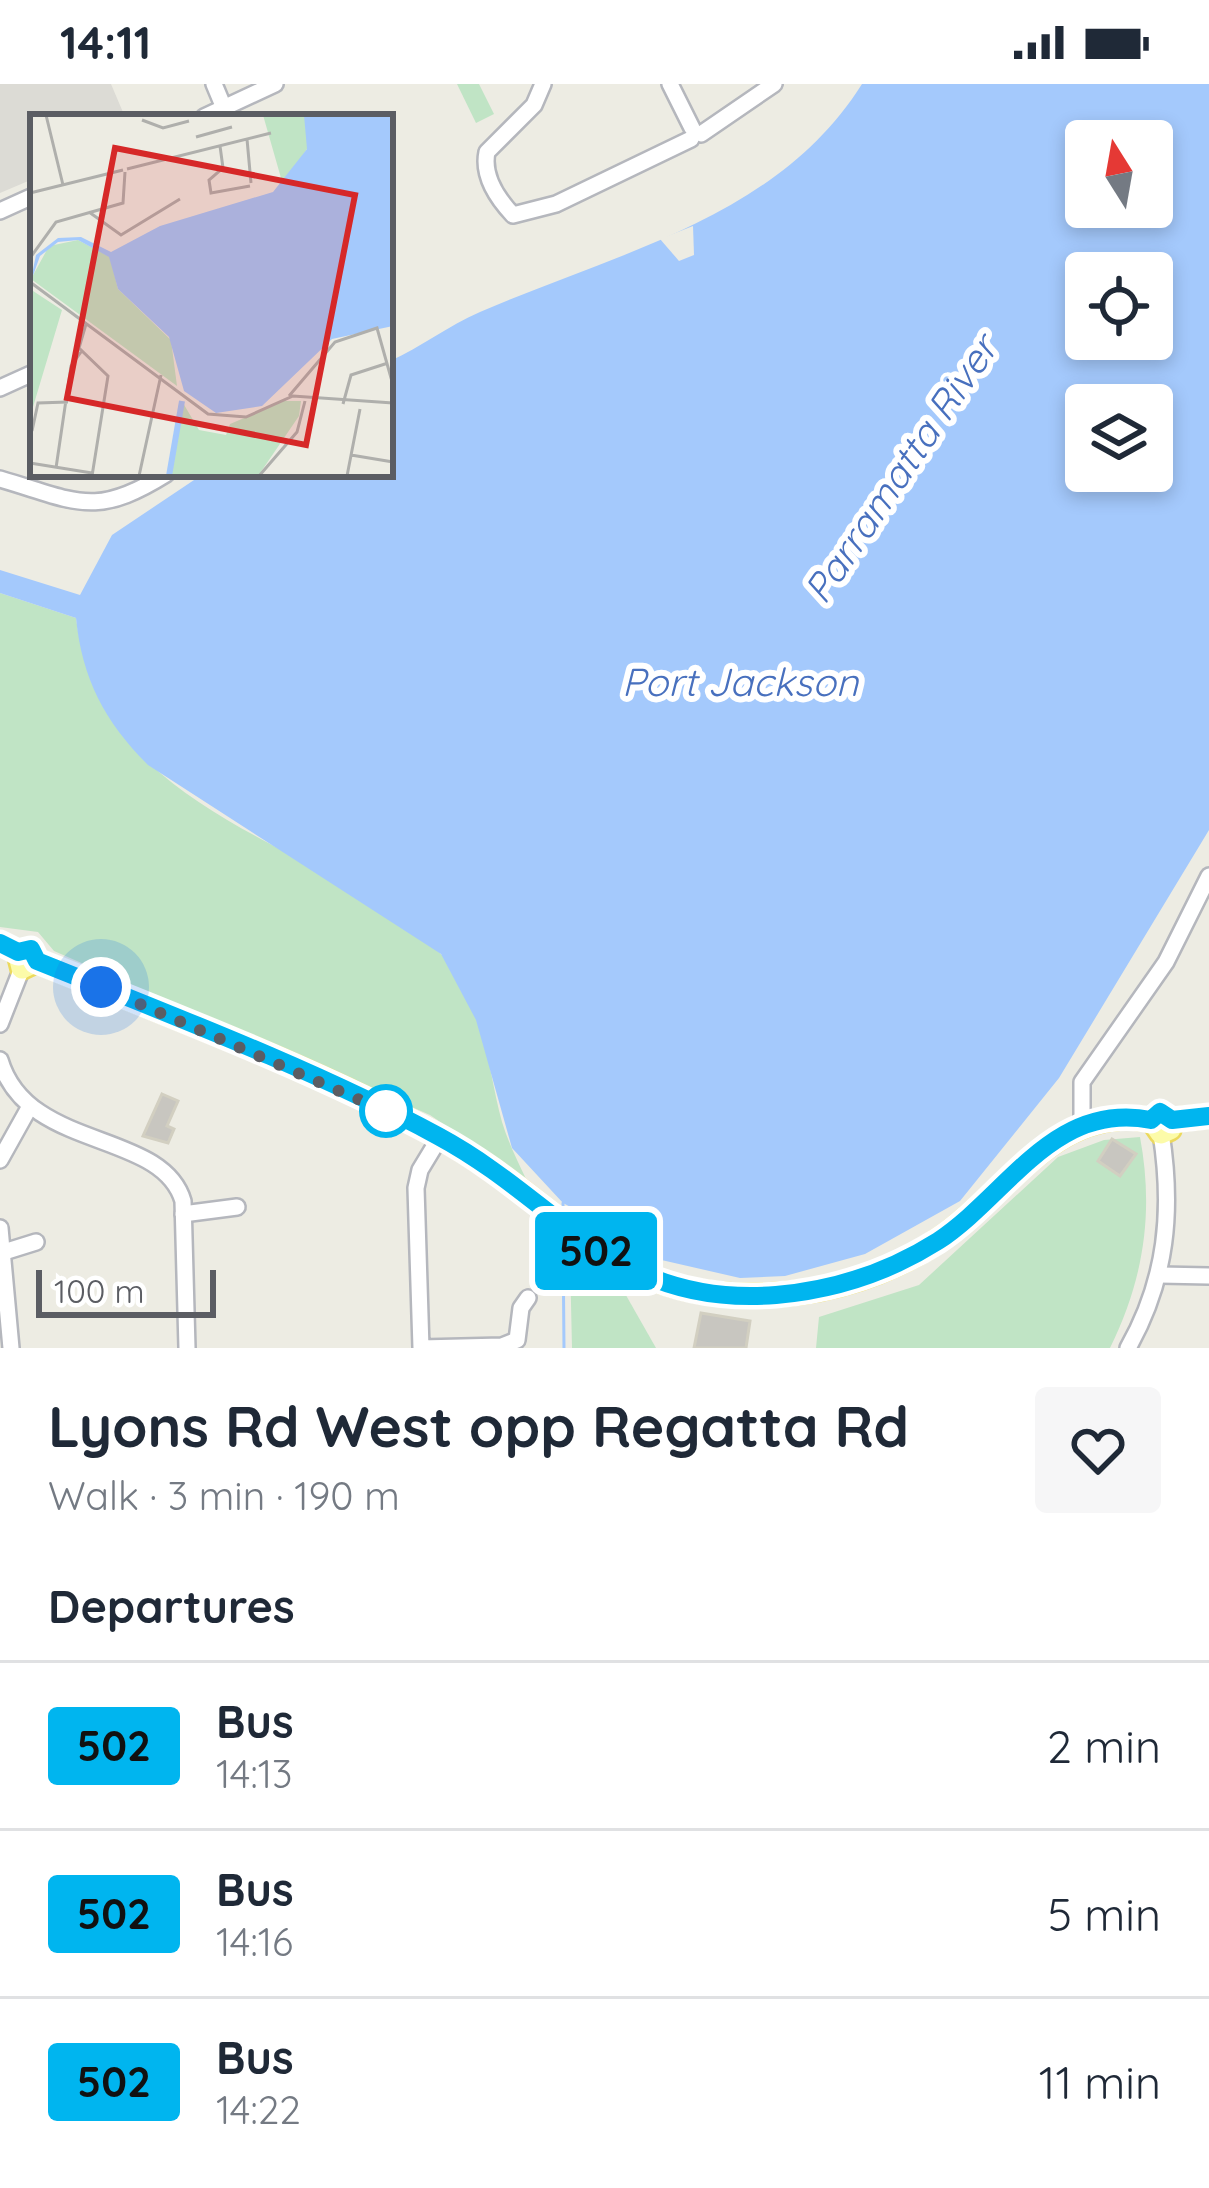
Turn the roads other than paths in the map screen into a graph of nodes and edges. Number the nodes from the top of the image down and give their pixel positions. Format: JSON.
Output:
{"nodes":[{"id":1,"x":214,"y":84,"type":"edge"},
{"id":2,"x":275,"y":84,"type":"edge"},
{"id":3,"x":543,"y":84,"type":"edge"},
{"id":4,"x":670,"y":84,"type":"edge"},
{"id":5,"x":774,"y":84,"type":"edge"},
{"id":6,"x":224,"y":108,"type":"junction"},
{"id":7,"x":211,"y":114,"type":"edge"},
{"id":8,"x":694,"y":134,"type":"junction"},
{"id":9,"x":30,"y":197,"type":"edge"},
{"id":10,"x":0,"y":211,"type":"edge"},
{"id":11,"x":30,"y":375,"type":"edge"},
{"id":12,"x":0,"y":388,"type":"edge"},
{"id":13,"x":160,"y":477,"type":"edge"},
{"id":14,"x":0,"y":479,"type":"edge"},
{"id":15,"x":1209,"y":876,"type":"edge"},
{"id":16,"x":19,"y":956,"type":"edge"},
{"id":17,"x":0,"y":1024,"type":"edge"},
{"id":18,"x":0,"y":1060,"type":"edge"},
{"id":19,"x":29,"y":1108,"type":"junction"},
{"id":20,"x":1209,"y":1116,"type":"edge"},
{"id":21,"x":1162,"y":1124,"type":"junction"},
{"id":22,"x":1082,"y":1127,"type":"junction"},
{"id":23,"x":440,"y":1137,"type":"junction"},
{"id":24,"x":0,"y":1160,"type":"edge"},
{"id":25,"x":237,"y":1207,"type":"dead end"},
{"id":26,"x":183,"y":1214,"type":"junction"},
{"id":27,"x":0,"y":1228,"type":"edge"},
{"id":28,"x":36,"y":1242,"type":"dead end"},
{"id":29,"x":4,"y":1252,"type":"junction"},
{"id":30,"x":1160,"y":1275,"type":"junction"},
{"id":31,"x":1209,"y":1276,"type":"edge"},
{"id":32,"x":528,"y":1298,"type":"dead end"},
{"id":33,"x":11,"y":1348,"type":"edge"},
{"id":34,"x":187,"y":1348,"type":"edge"},
{"id":35,"x":421,"y":1348,"type":"edge"},
{"id":36,"x":1128,"y":1348,"type":"edge"}],
"edges":[{"from":1,"to":6,"type":"street"},
{"from":2,"to":6,"type":"street"},
{"from":3,"to":8,"type":"street"},
{"from":4,"to":8,"type":"street"},
{"from":5,"to":8,"type":"street"},
{"from":6,"to":7,"type":"street"},
{"from":9,"to":10,"type":"street"},
{"from":11,"to":12,"type":"street"},
{"from":13,"to":14,"type":"street"},
{"from":15,"to":22,"type":"street"},
{"from":16,"to":17,"type":"street"},
{"from":16,"to":23,"type":"main road"},
{"from":18,"to":19,"type":"street"},
{"from":19,"to":24,"type":"street"},
{"from":19,"to":26,"type":"street"},
{"from":20,"to":21,"type":"main road"},
{"from":21,"to":22,"type":"main road"},
{"from":21,"to":30,"type":"street"},
{"from":22,"to":23,"type":"main road"},
{"from":23,"to":35,"type":"street"},
{"from":25,"to":26,"type":"street"},
{"from":26,"to":34,"type":"street"},
{"from":27,"to":29,"type":"street"},
{"from":28,"to":29,"type":"street"},
{"from":29,"to":33,"type":"street"},
{"from":30,"to":31,"type":"street"},
{"from":30,"to":36,"type":"street"},
{"from":32,"to":35,"type":"street"}]}
